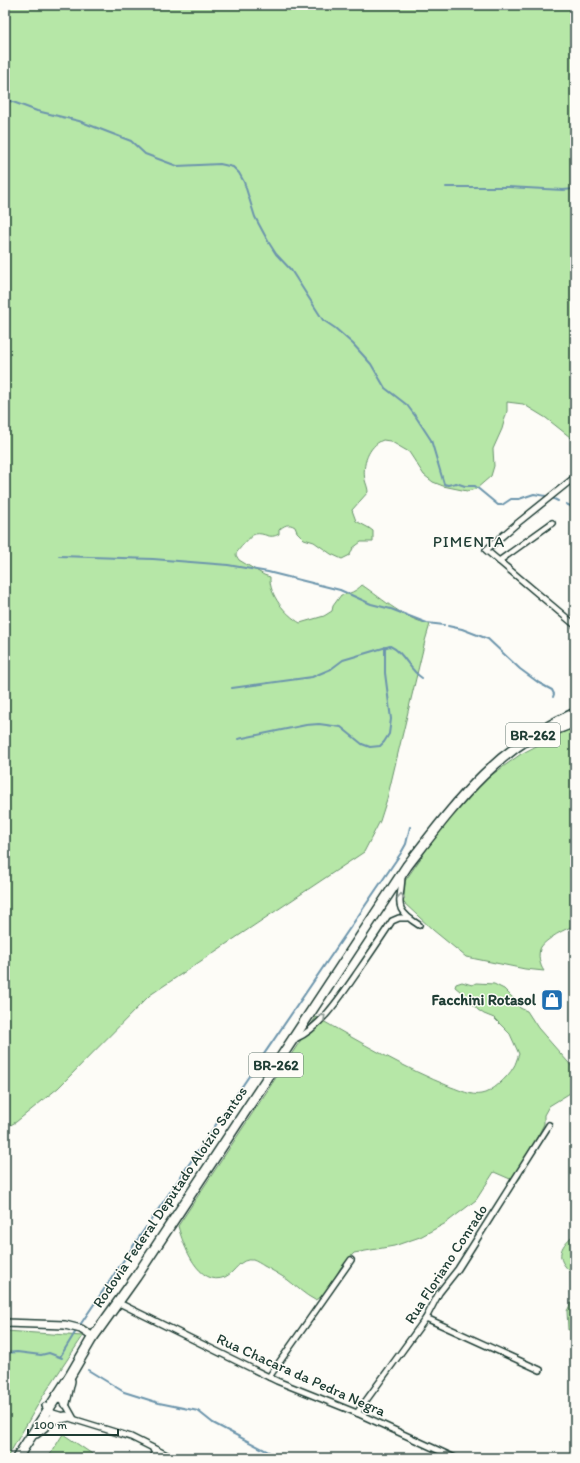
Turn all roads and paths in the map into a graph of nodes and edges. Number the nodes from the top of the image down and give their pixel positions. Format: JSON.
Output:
{"nodes":[{"id":1,"x":575,"y":477,"type":"edge"},
{"id":2,"x":552,"y":523,"type":"dead end"},
{"id":3,"x":499,"y":561,"type":"junction"},
{"id":4,"x":575,"y":625,"type":"edge"},
{"id":5,"x":575,"y":709,"type":"edge"},
{"id":6,"x":575,"y":713,"type":"edge"},
{"id":7,"x":575,"y":721,"type":"edge"},
{"id":8,"x":517,"y":746,"type":"junction"},
{"id":9,"x":495,"y":764,"type":"junction"},
{"id":10,"x":402,"y":872,"type":"junction"},
{"id":11,"x":407,"y":918,"type":"junction"},
{"id":12,"x":419,"y":925,"type":"dead end"},
{"id":13,"x":292,"y":1040,"type":"junction"},
{"id":14,"x":549,"y":1125,"type":"dead end"},
{"id":15,"x":351,"y":1260,"type":"dead end"},
{"id":16,"x":117,"y":1302,"type":"junction"},
{"id":17,"x":426,"y":1318,"type":"junction"},
{"id":18,"x":5,"y":1322,"type":"edge"},
{"id":19,"x":92,"y":1338,"type":"junction"},
{"id":20,"x":75,"y":1367,"type":"junction"},
{"id":21,"x":540,"y":1370,"type":"dead end"},
{"id":22,"x":269,"y":1377,"type":"junction"},
{"id":23,"x":55,"y":1395,"type":"junction"},
{"id":24,"x":65,"y":1403,"type":"junction"},
{"id":25,"x":47,"y":1408,"type":"junction"},
{"id":26,"x":357,"y":1412,"type":"junction"},
{"id":27,"x":70,"y":1418,"type":"junction"},
{"id":28,"x":26,"y":1443,"type":"junction"},
{"id":29,"x":153,"y":1449,"type":"junction"},
{"id":30,"x":16,"y":1458,"type":"edge"},
{"id":31,"x":156,"y":1458,"type":"edge"},
{"id":32,"x":173,"y":1458,"type":"edge"},
{"id":33,"x":454,"y":1458,"type":"edge"}],
"edges":[{"from":1,"to":3,"type":"street"},
{"from":2,"to":3,"type":"street"},
{"from":3,"to":4,"type":"street"},
{"from":5,"to":8,"type":"highway","number":"BR-262"},
{"from":6,"to":8,"type":"highway","number":"BR-262"},
{"from":7,"to":9,"type":"highway","number":"BR-262"},
{"from":8,"to":9,"type":"highway","number":"BR-262"},
{"from":9,"to":10,"type":"highway","name":"Rodovia Federal Deputado Aloízio Santos","number":"BR-262"},
{"from":11,"to":10,"type":"street","one_way":true},
{"from":10,"to":13,"type":"highway","name":"Rodovia Federal Deputado Aloízio Santos","number":"BR-262"},
{"from":11,"to":12,"type":"street"},
{"from":13,"to":11,"type":"street","one_way":true},
{"from":13,"to":16,"type":"highway","name":"Rodovia Federal Deputado Aloízio Santos","number":"BR-262"},
{"from":14,"to":17,"type":"street","name":"Rua Floriano Conrado"},
{"from":15,"to":22,"type":"street"},
{"from":16,"to":19,"type":"highway","name":"Rodovia Federal Deputado Aloízio Santos","number":"BR-262"},
{"from":16,"to":22,"type":"street","name":"Rua Chacara da Pedra Negra"},
{"from":17,"to":21,"type":"street"},
{"from":17,"to":26,"type":"street","name":"Rua Floriano Conrado"},
{"from":18,"to":19,"type":"street"},
{"from":19,"to":20,"type":"highway","name":"Rodovia Federal Deputado Aloízio Santos","number":"BR-262"},
{"from":19,"to":23,"type":"highway"},
{"from":20,"to":23,"type":"highway","name":"Rodovia Federal Deputado Aloízio Santos","number":"BR-262"},
{"from":20,"to":24,"type":"highway"},
{"from":22,"to":26,"type":"street","name":"Rua Chacara da Pedra Negra"},
{"from":23,"to":24,"type":"street"},
{"from":23,"to":25,"type":"highway","name":"Rodovia Federal Deputado Aloízio Santos","number":"BR-262"},
{"from":24,"to":27,"type":"street"},
{"from":25,"to":27,"type":"street"},
{"from":25,"to":28,"type":"highway","name":"Rodovia Federal Deputado Aloízio Santos","number":"BR-262"},
{"from":25,"to":30,"type":"highway"},
{"from":26,"to":33,"type":"street","name":"Rua Chacara da Pedra Negra"},
{"from":27,"to":28,"type":"highway"},
{"from":27,"to":29,"type":"street"},
{"from":28,"to":30,"type":"highway","name":"Rodovia Federal Deputado Aloízio Santos","number":"BR-262"},
{"from":29,"to":31,"type":"street"},
{"from":29,"to":32,"type":"street"}]}
